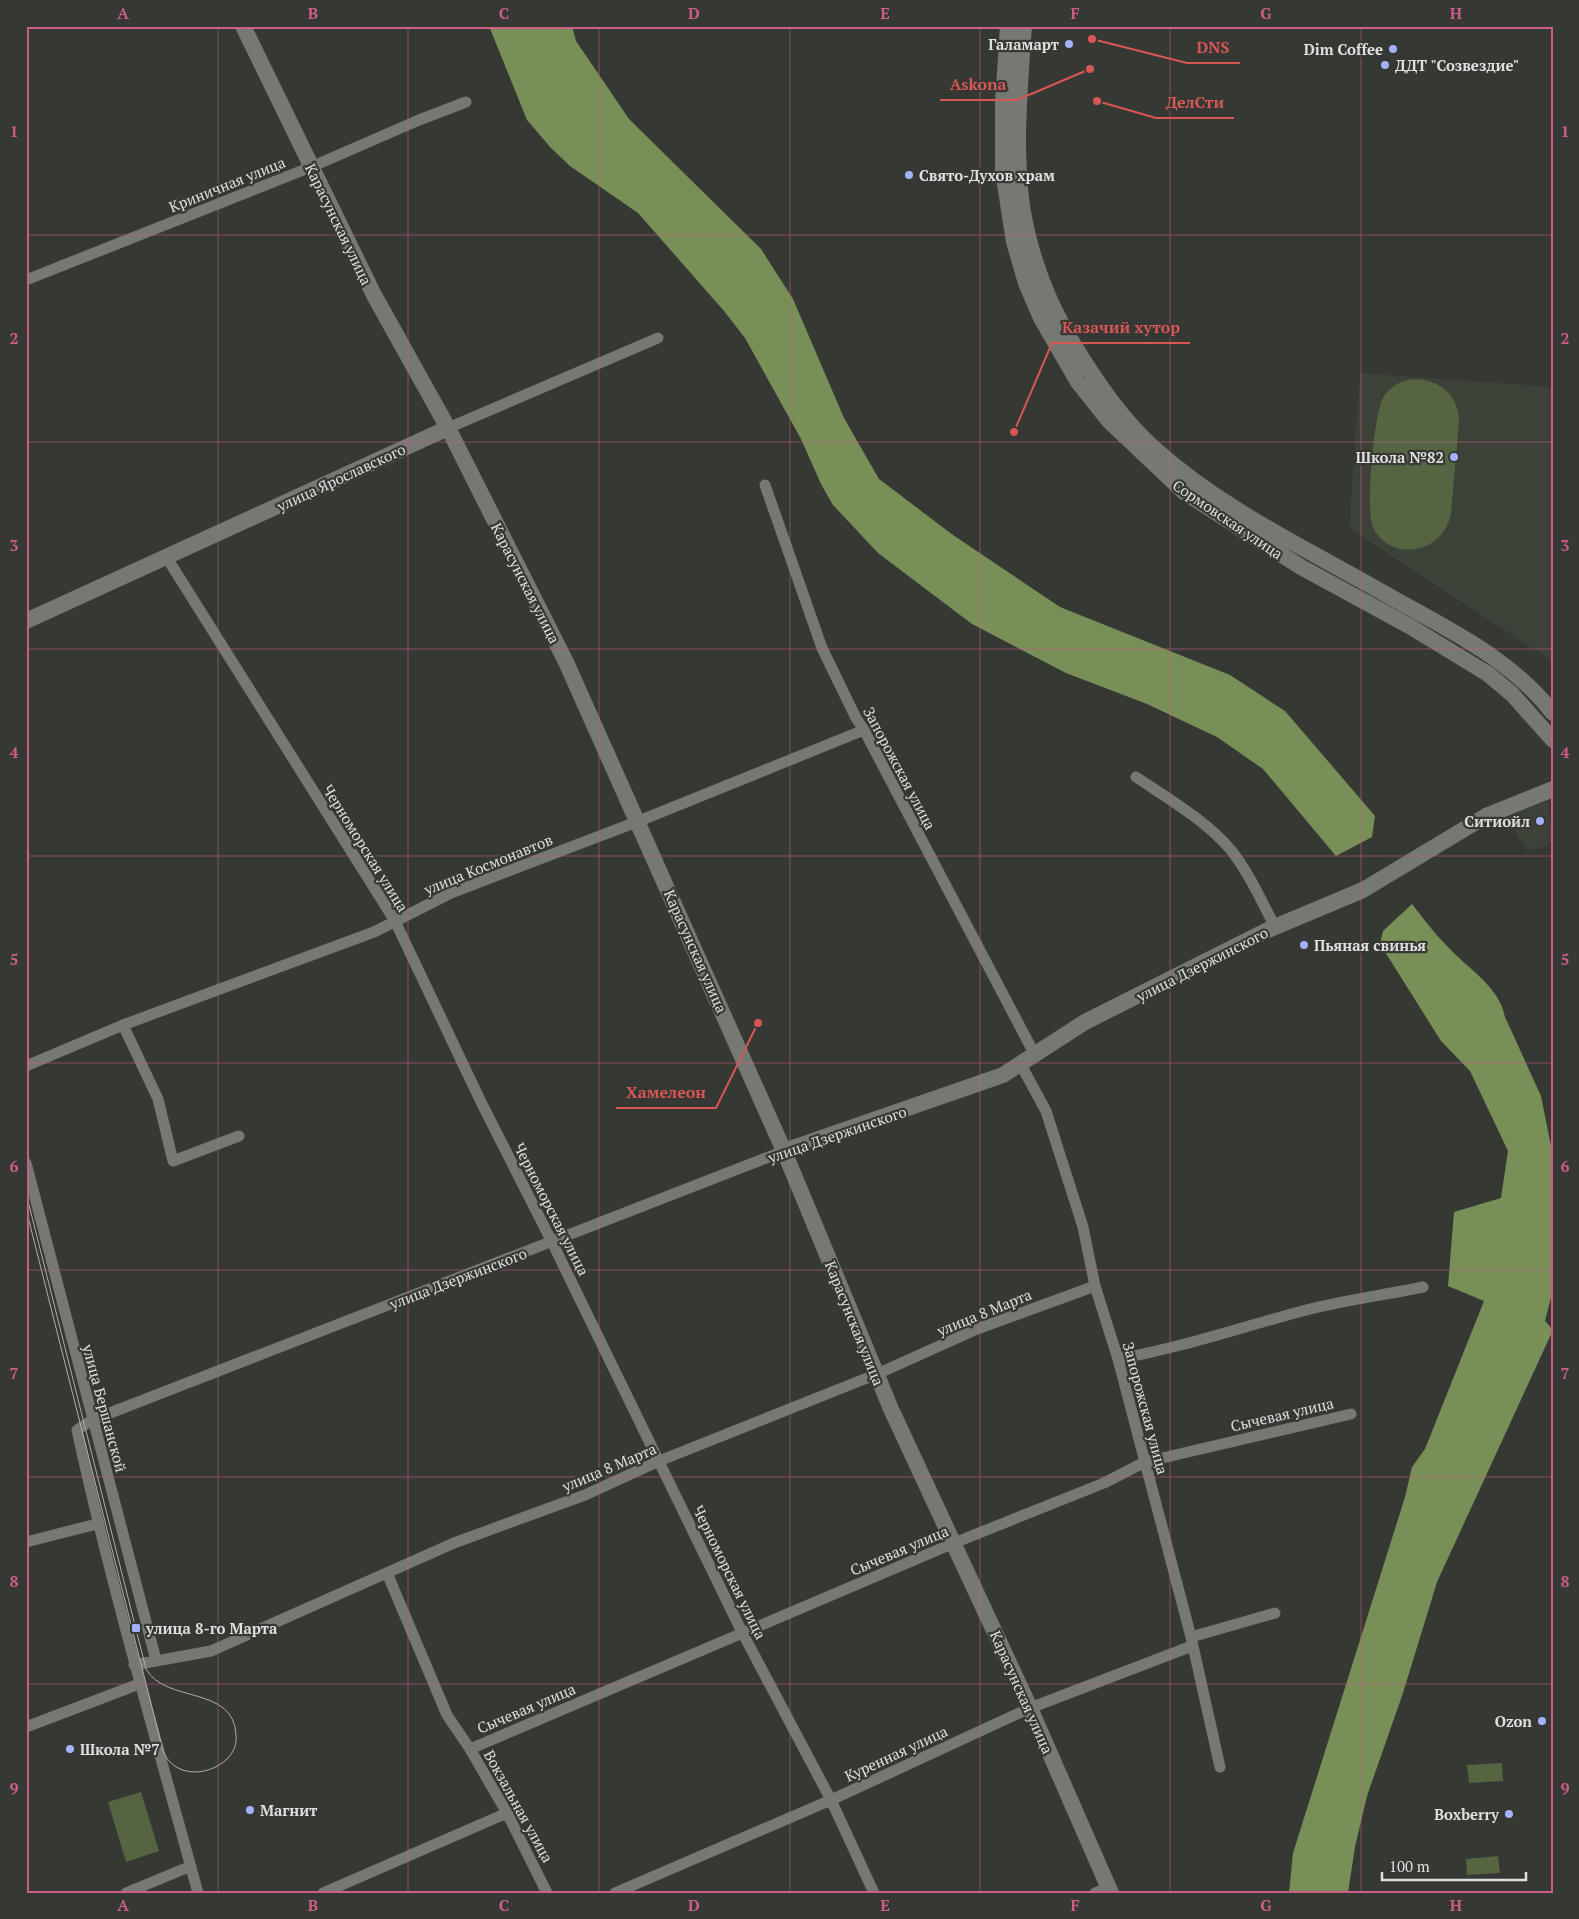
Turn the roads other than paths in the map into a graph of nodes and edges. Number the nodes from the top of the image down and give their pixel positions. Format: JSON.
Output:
{"nodes":[{"id":1,"x":243,"y":26,"type":"edge"},
{"id":2,"x":1008,"y":26,"type":"edge"},
{"id":3,"x":1024,"y":26,"type":"edge"},
{"id":4,"x":466,"y":102,"type":"dead end"},
{"id":5,"x":311,"y":167,"type":"junction"},
{"id":6,"x":26,"y":280,"type":"edge"},
{"id":7,"x":658,"y":338,"type":"dead end"},
{"id":8,"x":448,"y":428,"type":"junction"},
{"id":9,"x":1185,"y":483,"type":"junction"},
{"id":10,"x":765,"y":485,"type":"dead end"},
{"id":11,"x":167,"y":558,"type":"junction"},
{"id":12,"x":26,"y":621,"type":"edge"},
{"id":13,"x":1553,"y":713,"type":"edge"},
{"id":14,"x":864,"y":730,"type":"junction"},
{"id":15,"x":1553,"y":740,"type":"edge"},
{"id":16,"x":1136,"y":777,"type":"dead end"},
{"id":17,"x":1553,"y":789,"type":"edge"},
{"id":18,"x":639,"y":821,"type":"junction"},
{"id":19,"x":395,"y":921,"type":"junction"},
{"id":20,"x":1276,"y":927,"type":"junction"},
{"id":21,"x":123,"y":1025,"type":"junction"},
{"id":22,"x":1035,"y":1055,"type":"junction"},
{"id":23,"x":1021,"y":1065,"type":"junction"},
{"id":24,"x":26,"y":1066,"type":"edge"},
{"id":25,"x":240,"y":1136,"type":"dead end"},
{"id":26,"x":784,"y":1151,"type":"junction"},
{"id":27,"x":26,"y":1163,"type":"edge"},
{"id":28,"x":552,"y":1242,"type":"junction"},
{"id":29,"x":1095,"y":1286,"type":"junction"},
{"id":30,"x":1422,"y":1287,"type":"dead end"},
{"id":31,"x":1118,"y":1359,"type":"junction"},
{"id":32,"x":877,"y":1374,"type":"junction"},
{"id":33,"x":1351,"y":1414,"type":"dead end"},
{"id":34,"x":92,"y":1420,"type":"junction"},
{"id":35,"x":659,"y":1461,"type":"junction"},
{"id":36,"x":1145,"y":1462,"type":"junction"},
{"id":37,"x":97,"y":1524,"type":"junction"},
{"id":38,"x":26,"y":1542,"type":"edge"},
{"id":39,"x":954,"y":1543,"type":"junction"},
{"id":40,"x":386,"y":1573,"type":"junction"},
{"id":41,"x":1275,"y":1613,"type":"dead end"},
{"id":42,"x":742,"y":1632,"type":"junction"},
{"id":43,"x":1192,"y":1642,"type":"junction"},
{"id":44,"x":156,"y":1660,"type":"junction"},
{"id":45,"x":134,"y":1665,"type":"junction"},
{"id":46,"x":139,"y":1684,"type":"junction"},
{"id":47,"x":1030,"y":1708,"type":"junction"},
{"id":48,"x":26,"y":1727,"type":"edge"},
{"id":49,"x":470,"y":1748,"type":"junction"},
{"id":50,"x":1220,"y":1767,"type":"dead end"},
{"id":51,"x":831,"y":1800,"type":"junction"},
{"id":52,"x":507,"y":1813,"type":"junction"},
{"id":53,"x":191,"y":1866,"type":"junction"},
{"id":54,"x":1105,"y":1891,"type":"edge"},
{"id":55,"x":126,"y":1893,"type":"edge"},
{"id":56,"x":198,"y":1893,"type":"edge"},
{"id":57,"x":323,"y":1893,"type":"edge"},
{"id":58,"x":547,"y":1893,"type":"edge"},
{"id":59,"x":615,"y":1893,"type":"edge"},
{"id":60,"x":874,"y":1893,"type":"edge"}],
"edges":[{"from":1,"to":5,"type":"street","name":"Карасунская улица"},
{"from":2,"to":9,"type":"street","name":"Сормовская улица"},
{"from":3,"to":9,"type":"street","name":"Сормовская улица"},
{"from":4,"to":5,"type":"street","name":"Криничная улица"},
{"from":5,"to":6,"type":"street","name":"Криничная улица"},
{"from":5,"to":8,"type":"street","name":"Карасунская улица"},
{"from":7,"to":8,"type":"street","name":"улица Ярославского"},
{"from":8,"to":11,"type":"street","name":"улица Ярославского"},
{"from":8,"to":18,"type":"street","name":"Карасунская улица"},
{"from":9,"to":13,"type":"street","name":"Сормовская улица"},
{"from":9,"to":15,"type":"street","name":"Сормовская улица"},
{"from":10,"to":14,"type":"street","name":"Запорожская улица"},
{"from":11,"to":12,"type":"street","name":"улица Ярославского"},
{"from":11,"to":19,"type":"street","name":"Черноморская улица"},
{"from":14,"to":18,"type":"street","name":"улица Космонавтов"},
{"from":14,"to":22,"type":"street","name":"Запорожская улица"},
{"from":16,"to":20,"type":"street"},
{"from":17,"to":20,"type":"street","name":"улица Дзержинского"},
{"from":18,"to":19,"type":"street","name":"улица Космонавтов"},
{"from":18,"to":26,"type":"street","name":"Карасунская улица"},
{"from":19,"to":21,"type":"street","name":"улица Космонавтов"},
{"from":19,"to":28,"type":"street","name":"Черноморская улица"},
{"from":20,"to":22,"type":"street","name":"улица Дзержинского"},
{"from":21,"to":24,"type":"street","name":"улица Космонавтов"},
{"from":21,"to":25,"type":"street"},
{"from":22,"to":23,"type":"street","name":"улица Дзержинского"},
{"from":23,"to":26,"type":"street","name":"улица Дзержинского"},
{"from":23,"to":29,"type":"street","name":"Запорожская улица"},
{"from":26,"to":28,"type":"street","name":"улица Дзержинского"},
{"from":26,"to":32,"type":"street","name":"Карасунская улица"},
{"from":27,"to":34,"type":"street","name":"улица Бершанской"},
{"from":28,"to":34,"type":"street","name":"улица Дзержинского"},
{"from":28,"to":35,"type":"street","name":"Черноморская улица"},
{"from":29,"to":31,"type":"street","name":"Запорожская улица"},
{"from":29,"to":32,"type":"street","name":"улица 8 Марта"},
{"from":30,"to":31,"type":"street"},
{"from":31,"to":36,"type":"street","name":"Запорожская улица"},
{"from":32,"to":35,"type":"street","name":"улица 8 Марта"},
{"from":32,"to":39,"type":"street","name":"Карасунская улица"},
{"from":33,"to":36,"type":"street","name":"Сычевая улица"},
{"from":34,"to":37,"type":"street"},
{"from":34,"to":44,"type":"street","name":"улица Бершанской"},
{"from":35,"to":40,"type":"street","name":"улица 8 Марта"},
{"from":35,"to":42,"type":"street","name":"Черноморская улица"},
{"from":36,"to":39,"type":"street","name":"Сычевая улица"},
{"from":36,"to":43,"type":"street","name":"Запорожская улица"},
{"from":37,"to":38,"type":"street"},
{"from":37,"to":45,"type":"street"},
{"from":39,"to":42,"type":"street","name":"Сычевая улица"},
{"from":39,"to":47,"type":"street","name":"Карасунская улица"},
{"from":40,"to":44,"type":"street","name":"улица 8 Марта"},
{"from":40,"to":49,"type":"street","name":"Вокзальная улица"},
{"from":41,"to":43,"type":"street","name":"Куренная улица"},
{"from":42,"to":49,"type":"street","name":"Сычевая улица"},
{"from":42,"to":51,"type":"street","name":"Черноморская улица"},
{"from":43,"to":47,"type":"street","name":"Куренная улица"},
{"from":43,"to":50,"type":"street","name":"Запорожская улица"},
{"from":44,"to":45,"type":"street","name":"улица 8 Марта"},
{"from":45,"to":46,"type":"street"},
{"from":46,"to":48,"type":"street"},
{"from":46,"to":53,"type":"street"},
{"from":47,"to":51,"type":"street","name":"Куренная улица"},
{"from":47,"to":54,"type":"street","name":"Карасунская улица"},
{"from":49,"to":52,"type":"street","name":"Вокзальная улица"},
{"from":51,"to":59,"type":"street","name":"Куренная улица"},
{"from":51,"to":60,"type":"street","name":"Черноморская улица"},
{"from":52,"to":57,"type":"street"},
{"from":52,"to":58,"type":"street","name":"Вокзальная улица"},
{"from":53,"to":55,"type":"street"},
{"from":53,"to":56,"type":"street"}]}
